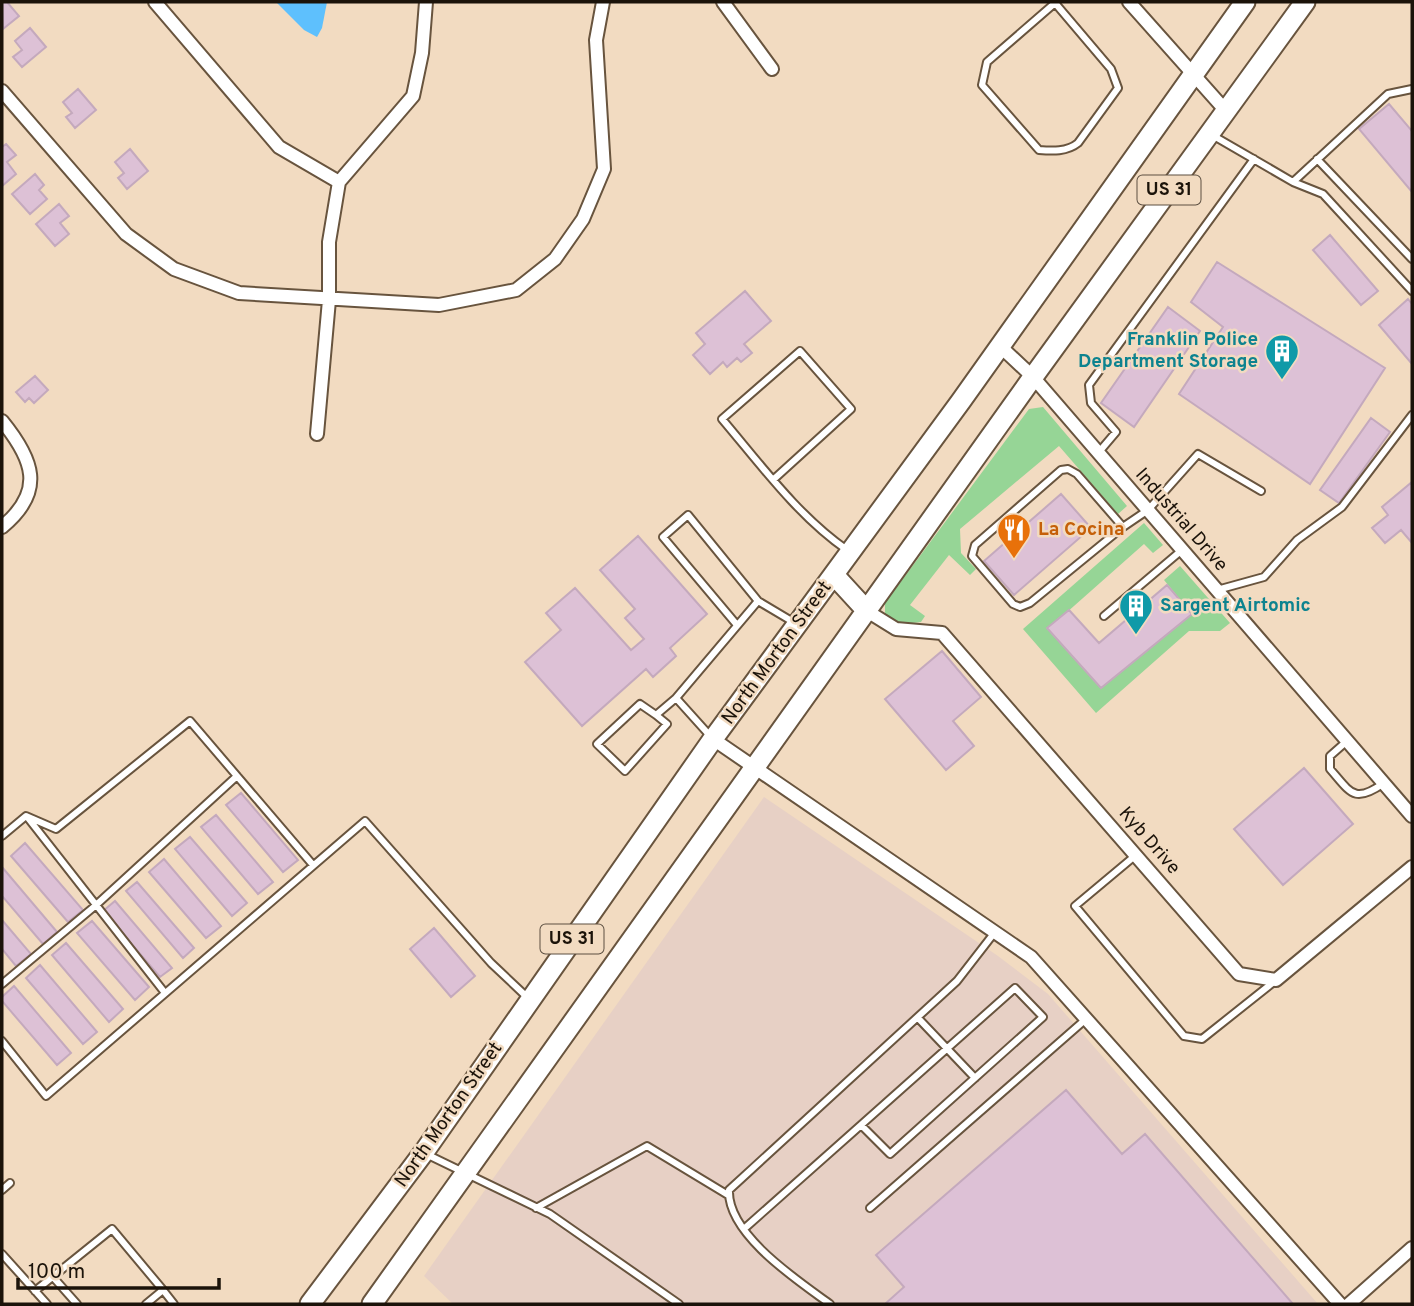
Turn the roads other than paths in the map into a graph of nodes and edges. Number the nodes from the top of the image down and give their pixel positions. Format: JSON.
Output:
{"nodes":[{"id":1,"x":155,"y":2,"type":"edge"},
{"id":2,"x":426,"y":2,"type":"edge"},
{"id":3,"x":603,"y":2,"type":"edge"},
{"id":4,"x":723,"y":2,"type":"edge"},
{"id":5,"x":1056,"y":2,"type":"edge"},
{"id":6,"x":1129,"y":2,"type":"edge"},
{"id":7,"x":1245,"y":2,"type":"edge"},
{"id":8,"x":1305,"y":2,"type":"edge"},
{"id":9,"x":772,"y":69,"type":"dead end"},
{"id":10,"x":1193,"y":74,"type":"junction"},
{"id":11,"x":1412,"y":89,"type":"edge"},
{"id":12,"x":2,"y":91,"type":"edge"},
{"id":13,"x":1226,"y":111,"type":"junction"},
{"id":14,"x":1210,"y":134,"type":"junction"},
{"id":15,"x":1254,"y":159,"type":"junction"},
{"id":16,"x":1317,"y":159,"type":"junction"},
{"id":17,"x":339,"y":182,"type":"junction"},
{"id":18,"x":1293,"y":182,"type":"junction"},
{"id":19,"x":1412,"y":259,"type":"edge"},
{"id":20,"x":1412,"y":291,"type":"edge"},
{"id":21,"x":328,"y":300,"type":"junction"},
{"id":22,"x":1001,"y":347,"type":"junction"},
{"id":23,"x":1032,"y":377,"type":"junction"},
{"id":24,"x":1412,"y":415,"type":"edge"},
{"id":25,"x":2,"y":421,"type":"edge"},
{"id":26,"x":317,"y":434,"type":"dead end"},
{"id":27,"x":1098,"y":453,"type":"junction"},
{"id":28,"x":774,"y":479,"type":"junction"},
{"id":29,"x":1261,"y":491,"type":"dead end"},
{"id":30,"x":1148,"y":510,"type":"junction"},
{"id":31,"x":2,"y":527,"type":"edge"},
{"id":32,"x":1123,"y":527,"type":"junction"},
{"id":33,"x":1182,"y":550,"type":"junction"},
{"id":34,"x":852,"y":553,"type":"junction"},
{"id":35,"x":834,"y":575,"type":"junction"},
{"id":36,"x":1217,"y":590,"type":"junction"},
{"id":37,"x":758,"y":601,"type":"junction"},
{"id":38,"x":867,"y":611,"type":"junction"},
{"id":39,"x":1104,"y":616,"type":"dead end"},
{"id":40,"x":737,"y":625,"type":"junction"},
{"id":41,"x":799,"y":625,"type":"junction"},
{"id":42,"x":676,"y":698,"type":"junction"},
{"id":43,"x":656,"y":716,"type":"junction"},
{"id":44,"x":713,"y":739,"type":"junction"},
{"id":45,"x":1348,"y":741,"type":"junction"},
{"id":46,"x":757,"y":767,"type":"junction"},
{"id":47,"x":237,"y":776,"type":"junction"},
{"id":48,"x":1384,"y":783,"type":"junction"},
{"id":49,"x":26,"y":816,"type":"junction"},
{"id":50,"x":1412,"y":816,"type":"edge"},
{"id":51,"x":2,"y":836,"type":"edge"},
{"id":52,"x":1136,"y":855,"type":"junction"},
{"id":53,"x":313,"y":865,"type":"junction"},
{"id":54,"x":1412,"y":867,"type":"edge"},
{"id":55,"x":95,"y":906,"type":"junction"},
{"id":56,"x":996,"y":931,"type":"junction"},
{"id":57,"x":1276,"y":980,"type":"junction"},
{"id":58,"x":2,"y":984,"type":"edge"},
{"id":59,"x":165,"y":993,"type":"junction"},
{"id":60,"x":530,"y":999,"type":"junction"},
{"id":61,"x":918,"y":1018,"type":"junction"},
{"id":62,"x":1087,"y":1018,"type":"junction"},
{"id":63,"x":2,"y":1041,"type":"edge"},
{"id":64,"x":947,"y":1049,"type":"junction"},
{"id":65,"x":975,"y":1078,"type":"junction"},
{"id":66,"x":861,"y":1125,"type":"junction"},
{"id":67,"x":424,"y":1152,"type":"junction"},
{"id":68,"x":465,"y":1175,"type":"junction"},
{"id":69,"x":10,"y":1183,"type":"dead end"},
{"id":70,"x":2,"y":1190,"type":"edge"},
{"id":71,"x":728,"y":1195,"type":"junction"},
{"id":72,"x":536,"y":1208,"type":"junction"},
{"id":73,"x":870,"y":1208,"type":"dead end"},
{"id":74,"x":745,"y":1228,"type":"junction"},
{"id":75,"x":1412,"y":1248,"type":"edge"},
{"id":76,"x":2,"y":1254,"type":"edge"},
{"id":77,"x":53,"y":1277,"type":"junction"},
{"id":78,"x":163,"y":1290,"type":"junction"},
{"id":79,"x":35,"y":1291,"type":"junction"},
{"id":80,"x":47,"y":1304,"type":"edge"},
{"id":81,"x":77,"y":1304,"type":"edge"},
{"id":82,"x":146,"y":1304,"type":"edge"},
{"id":83,"x":174,"y":1304,"type":"edge"},
{"id":84,"x":310,"y":1304,"type":"edge"},
{"id":85,"x":372,"y":1304,"type":"edge"},
{"id":86,"x":679,"y":1304,"type":"edge"},
{"id":87,"x":830,"y":1304,"type":"edge"},
{"id":88,"x":1340,"y":1304,"type":"edge"},
{"id":89,"x":1349,"y":1304,"type":"edge"}],
"edges":[{"from":1,"to":17,"type":"street"},
{"from":2,"to":17,"type":"street"},
{"from":3,"to":21,"type":"street"},
{"from":4,"to":9,"type":"street"},
{"from":5,"to":5,"type":"lane"},
{"from":6,"to":10,"type":"street"},
{"from":7,"to":10,"type":"main road","name":"North Morton Street","number":"US 31"},
{"from":8,"to":13,"type":"main road","number":"US 31"},
{"from":10,"to":13,"type":"street"},
{"from":10,"to":22,"type":"main road","name":"North Morton Street","number":"US 31"},
{"from":11,"to":16,"type":"lane"},
{"from":12,"to":21,"type":"street"},
{"from":13,"to":14,"type":"main road","number":"US 31"},
{"from":14,"to":15,"type":"lane"},
{"from":14,"to":23,"type":"main road","number":"US 31"},
{"from":15,"to":18,"type":"lane"},
{"from":15,"to":27,"type":"lane"},
{"from":16,"to":18,"type":"lane"},
{"from":16,"to":19,"type":"lane"},
{"from":17,"to":21,"type":"street"},
{"from":18,"to":20,"type":"lane"},
{"from":21,"to":26,"type":"street"},
{"from":22,"to":23,"type":"street","name":"Industrial Drive"},
{"from":22,"to":34,"type":"main road","name":"North Morton Street","number":"US 31"},
{"from":23,"to":27,"type":"street","name":"Industrial Drive"},
{"from":23,"to":38,"type":"main road","number":"US 31"},
{"from":24,"to":36,"type":"lane"},
{"from":25,"to":31,"type":"street"},
{"from":27,"to":30,"type":"street","name":"Industrial Drive"},
{"from":28,"to":28,"type":"lane"},
{"from":28,"to":34,"type":"lane"},
{"from":29,"to":30,"type":"lane"},
{"from":30,"to":32,"type":"lane"},
{"from":30,"to":33,"type":"street","name":"Industrial Drive"},
{"from":32,"to":32,"type":"lane"},
{"from":33,"to":36,"type":"street","name":"Industrial Drive"},
{"from":33,"to":39,"type":"lane"},
{"from":34,"to":35,"type":"main road","name":"North Morton Street","number":"US 31"},
{"from":35,"to":38,"type":"main road"},
{"from":35,"to":41,"type":"main road","name":"North Morton Street","number":"US 31"},
{"from":36,"to":45,"type":"street","name":"Industrial Drive"},
{"from":37,"to":40,"type":"lane"},
{"from":37,"to":40,"type":"lane"},
{"from":37,"to":41,"type":"lane"},
{"from":38,"to":46,"type":"main road","number":"US 31"},
{"from":38,"to":52,"type":"street","name":"Kyb Drive"},
{"from":40,"to":42,"type":"lane"},
{"from":41,"to":44,"type":"main road","name":"North Morton Street","number":"US 31"},
{"from":42,"to":43,"type":"lane"},
{"from":42,"to":44,"type":"lane"},
{"from":43,"to":43,"type":"lane"},
{"from":44,"to":46,"type":"street"},
{"from":44,"to":60,"type":"main road","name":"North Morton Street","number":"US 31"},
{"from":45,"to":48,"type":"street","name":"Industrial Drive"},
{"from":45,"to":48,"type":"lane"},
{"from":46,"to":56,"type":"street"},
{"from":46,"to":68,"type":"main road","number":"US 31"},
{"from":47,"to":49,"type":"lane"},
{"from":47,"to":53,"type":"lane"},
{"from":47,"to":55,"type":"lane"},
{"from":48,"to":50,"type":"street","name":"Industrial Drive"},
{"from":49,"to":51,"type":"lane"},
{"from":49,"to":55,"type":"lane"},
{"from":52,"to":57,"type":"street","name":"Kyb Drive"},
{"from":52,"to":57,"type":"lane"},
{"from":53,"to":59,"type":"lane"},
{"from":53,"to":60,"type":"lane"},
{"from":54,"to":57,"type":"street"},
{"from":55,"to":58,"type":"lane"},
{"from":55,"to":59,"type":"lane"},
{"from":56,"to":61,"type":"lane"},
{"from":56,"to":62,"type":"street"},
{"from":59,"to":63,"type":"lane"},
{"from":60,"to":67,"type":"main road","name":"North Morton Street","number":"US 31"},
{"from":61,"to":64,"type":"lane"},
{"from":61,"to":71,"type":"lane"},
{"from":62,"to":73,"type":"lane"},
{"from":62,"to":88,"type":"street"},
{"from":64,"to":65,"type":"lane"},
{"from":64,"to":65,"type":"lane"},
{"from":64,"to":66,"type":"lane"},
{"from":65,"to":66,"type":"lane"},
{"from":66,"to":74,"type":"lane"},
{"from":67,"to":68,"type":"lane"},
{"from":67,"to":84,"type":"main road","name":"North Morton Street","number":"US 31"},
{"from":68,"to":72,"type":"lane"},
{"from":68,"to":85,"type":"main road","number":"US 31"},
{"from":69,"to":70,"type":"lane"},
{"from":71,"to":72,"type":"lane"},
{"from":71,"to":74,"type":"lane"},
{"from":72,"to":86,"type":"lane"},
{"from":74,"to":87,"type":"lane"},
{"from":75,"to":89,"type":"street"},
{"from":76,"to":79,"type":"lane"},
{"from":77,"to":78,"type":"lane"},
{"from":77,"to":79,"type":"lane"},
{"from":77,"to":81,"type":"lane"},
{"from":78,"to":82,"type":"lane"},
{"from":78,"to":83,"type":"lane"},
{"from":79,"to":80,"type":"lane"}]}
